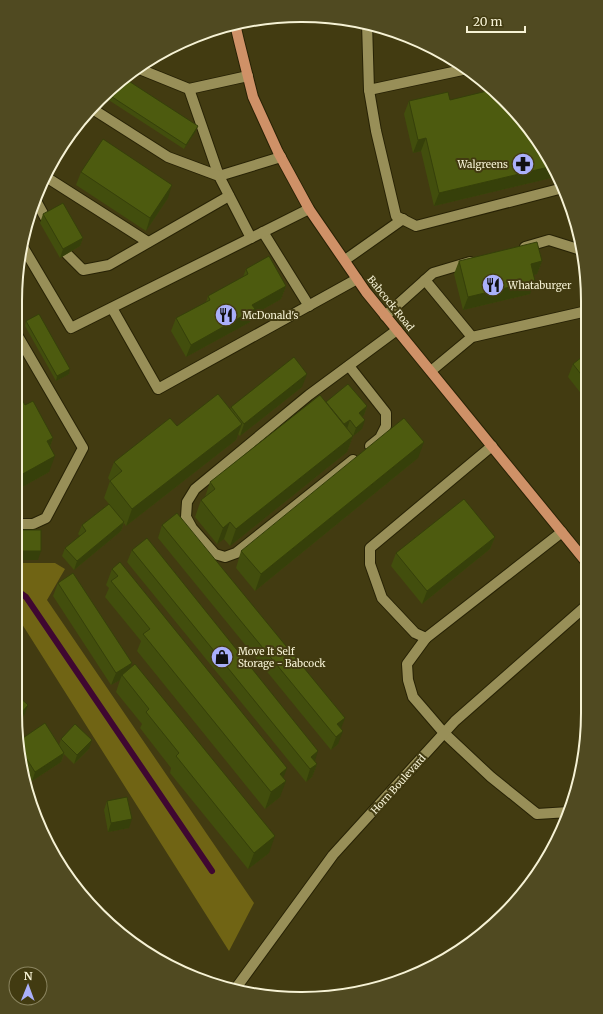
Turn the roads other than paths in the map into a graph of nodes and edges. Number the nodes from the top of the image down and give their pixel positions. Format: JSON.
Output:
{"nodes":[{"id":1,"x":237,"y":30,"type":"edge"},
{"id":2,"x":367,"y":30,"type":"edge"},
{"id":3,"x":144,"y":71,"type":"edge"},
{"id":4,"x":459,"y":71,"type":"edge"},
{"id":5,"x":248,"y":76,"type":"junction"},
{"id":6,"x":189,"y":89,"type":"junction"},
{"id":7,"x":369,"y":90,"type":"junction"},
{"id":8,"x":96,"y":112,"type":"edge"},
{"id":9,"x":281,"y":157,"type":"junction"},
{"id":10,"x":219,"y":176,"type":"junction"},
{"id":11,"x":50,"y":180,"type":"edge"},
{"id":12,"x":557,"y":189,"type":"edge"},
{"id":13,"x":229,"y":196,"type":"junction"},
{"id":14,"x":39,"y":206,"type":"edge"},
{"id":15,"x":310,"y":209,"type":"junction"},
{"id":16,"x":46,"y":219,"type":"edge"},
{"id":17,"x":403,"y":219,"type":"junction"},
{"id":18,"x":263,"y":232,"type":"junction"},
{"id":19,"x":251,"y":238,"type":"junction"},
{"id":20,"x":148,"y":242,"type":"junction"},
{"id":21,"x":576,"y":249,"type":"edge"},
{"id":22,"x":513,"y":250,"type":"edge"},
{"id":23,"x":26,"y":252,"type":"edge"},
{"id":24,"x":67,"y":254,"type":"edge"},
{"id":25,"x":345,"y":260,"type":"junction"},
{"id":26,"x":477,"y":260,"type":"edge"},
{"id":27,"x":357,"y":279,"type":"junction"},
{"id":28,"x":425,"y":280,"type":"junction"},
{"id":29,"x":309,"y":306,"type":"junction"},
{"id":30,"x":112,"y":308,"type":"junction"},
{"id":31,"x":581,"y":312,"type":"edge"},
{"id":32,"x":385,"y":316,"type":"junction"},
{"id":33,"x":397,"y":330,"type":"junction"},
{"id":34,"x":472,"y":337,"type":"junction"},
{"id":35,"x":22,"y":343,"type":"edge"},
{"id":36,"x":349,"y":366,"type":"junction"},
{"id":37,"x":431,"y":371,"type":"junction"},
{"id":38,"x":492,"y":446,"type":"junction"},
{"id":39,"x":22,"y":524,"type":"edge"},
{"id":40,"x":562,"y":532,"type":"junction"},
{"id":41,"x":581,"y":556,"type":"edge"},
{"id":42,"x":581,"y":610,"type":"edge"},
{"id":43,"x":426,"y":638,"type":"junction"},
{"id":44,"x":444,"y":733,"type":"junction"},
{"id":45,"x":562,"y":812,"type":"edge"},
{"id":46,"x":238,"y":985,"type":"edge"}],
"edges":[{"from":1,"to":5,"type":"main road","name":"Babcock Road"},
{"from":2,"to":7,"type":"street"},
{"from":3,"to":6,"type":"street"},
{"from":4,"to":7,"type":"street"},
{"from":5,"to":6,"type":"street"},
{"from":5,"to":9,"type":"main road","name":"Babcock Road"},
{"from":6,"to":10,"type":"street"},
{"from":7,"to":17,"type":"street"},
{"from":8,"to":10,"type":"street"},
{"from":9,"to":10,"type":"street"},
{"from":9,"to":15,"type":"main road","name":"Babcock Road"},
{"from":10,"to":13,"type":"street"},
{"from":11,"to":20,"type":"street"},
{"from":12,"to":17,"type":"street"},
{"from":13,"to":19,"type":"street"},
{"from":13,"to":20,"type":"street"},
{"from":14,"to":16,"type":"street"},
{"from":15,"to":18,"type":"street"},
{"from":15,"to":25,"type":"main road","name":"Babcock Road"},
{"from":17,"to":25,"type":"street"},
{"from":18,"to":19,"type":"street"},
{"from":18,"to":29,"type":"street"},
{"from":19,"to":30,"type":"street"},
{"from":20,"to":24,"type":"street"},
{"from":21,"to":22,"type":"street"},
{"from":23,"to":30,"type":"street"},
{"from":25,"to":27,"type":"main road","name":"Babcock Road"},
{"from":26,"to":28,"type":"street"},
{"from":27,"to":29,"type":"street"},
{"from":27,"to":32,"type":"main road","name":"Babcock Road"},
{"from":28,"to":32,"type":"street"},
{"from":28,"to":34,"type":"street"},
{"from":29,"to":30,"type":"street"},
{"from":31,"to":34,"type":"street"},
{"from":32,"to":33,"type":"main road","name":"Babcock Road"},
{"from":33,"to":36,"type":"street"},
{"from":33,"to":37,"type":"main road","name":"Babcock Road"},
{"from":34,"to":37,"type":"street"},
{"from":35,"to":39,"type":"street"},
{"from":36,"to":36,"type":"street"},
{"from":37,"to":38,"type":"main road","name":"Babcock Road"},
{"from":38,"to":40,"type":"main road","name":"Babcock Road"},
{"from":38,"to":43,"type":"street"},
{"from":40,"to":41,"type":"main road","name":"Babcock Road"},
{"from":40,"to":43,"type":"street"},
{"from":42,"to":44,"type":"street","name":"Horn Boulevard"},
{"from":43,"to":44,"type":"street"},
{"from":44,"to":45,"type":"street"},
{"from":44,"to":46,"type":"street","name":"Horn Boulevard"}]}
